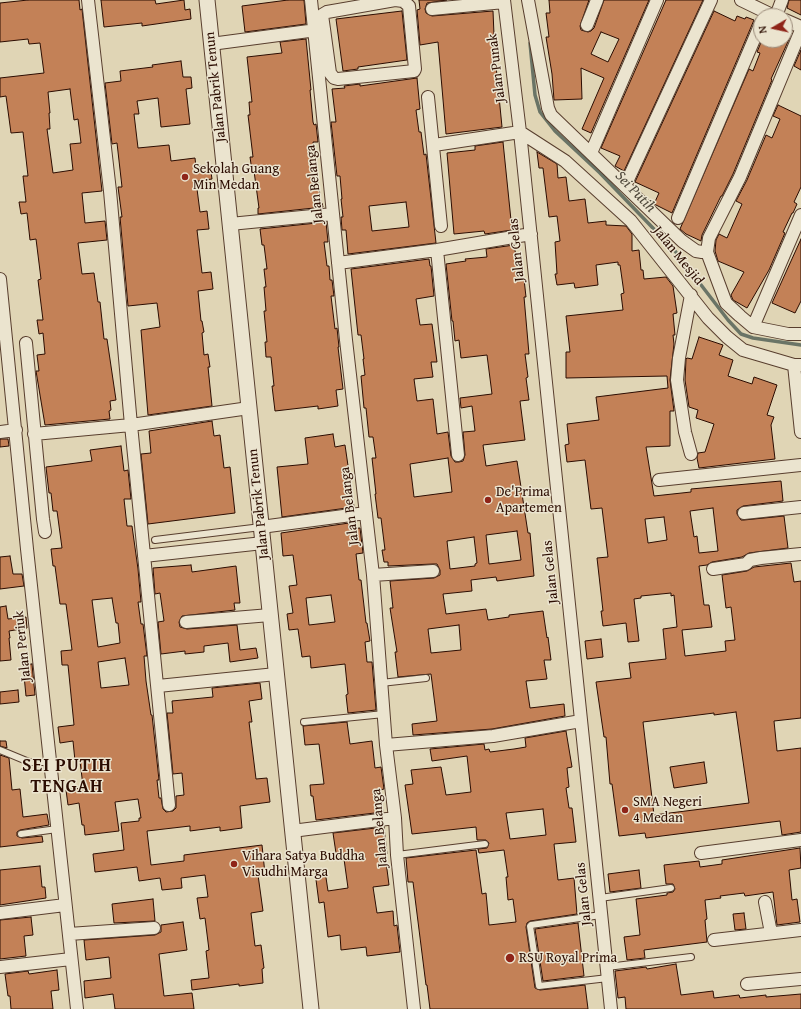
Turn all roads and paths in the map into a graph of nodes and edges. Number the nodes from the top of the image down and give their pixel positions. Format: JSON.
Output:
{"nodes":[{"id":1,"x":88,"y":0,"type":"edge"},
{"id":2,"x":207,"y":0,"type":"edge"},
{"id":3,"x":312,"y":0,"type":"edge"},
{"id":4,"x":528,"y":0,"type":"edge"},
{"id":5,"x":597,"y":0,"type":"edge"},
{"id":6,"x":657,"y":0,"type":"edge"},
{"id":7,"x":711,"y":0,"type":"edge"},
{"id":8,"x":741,"y":0,"type":"edge"},
{"id":9,"x":782,"y":0,"type":"edge"},
{"id":10,"x":504,"y":1,"type":"edge"},
{"id":11,"x":754,"y":8,"type":"edge"},
{"id":12,"x":775,"y":8,"type":"edge"},
{"id":13,"x":432,"y":9,"type":"dead end"},
{"id":14,"x":587,"y":25,"type":"dead end"},
{"id":15,"x":319,"y":30,"type":"junction"},
{"id":16,"x":801,"y":30,"type":"edge"},
{"id":17,"x":211,"y":44,"type":"junction"},
{"id":18,"x":754,"y":48,"type":"edge"},
{"id":19,"x":428,"y":97,"type":"dead end"},
{"id":20,"x":520,"y":132,"type":"junction"},
{"id":21,"x":434,"y":145,"type":"junction"},
{"id":22,"x":591,"y":153,"type":"junction"},
{"id":23,"x":626,"y":186,"type":"junction"},
{"id":24,"x":333,"y":214,"type":"junction"},
{"id":25,"x":801,"y":215,"type":"edge"},
{"id":26,"x":678,"y":218,"type":"dead end"},
{"id":27,"x":230,"y":224,"type":"junction"},
{"id":28,"x":441,"y":226,"type":"dead end"},
{"id":29,"x":530,"y":234,"type":"junction"},
{"id":30,"x":437,"y":250,"type":"junction"},
{"id":31,"x":707,"y":252,"type":"junction"},
{"id":32,"x":338,"y":263,"type":"junction"},
{"id":33,"x":0,"y":284,"type":"edge"},
{"id":34,"x":690,"y":295,"type":"junction"},
{"id":35,"x":753,"y":327,"type":"junction"},
{"id":36,"x":801,"y":334,"type":"edge"},
{"id":37,"x":3,"y":341,"type":"edge"},
{"id":38,"x":26,"y":343,"type":"dead end"},
{"id":39,"x":797,"y":365,"type":"edge"},
{"id":40,"x":249,"y":408,"type":"junction"},
{"id":41,"x":131,"y":425,"type":"junction"},
{"id":42,"x":16,"y":430,"type":"junction"},
{"id":43,"x":0,"y":432,"type":"edge"},
{"id":44,"x":801,"y":432,"type":"edge"},
{"id":45,"x":34,"y":434,"type":"junction"},
{"id":46,"x":458,"y":454,"type":"dead end"},
{"id":47,"x":691,"y":454,"type":"dead end"},
{"id":48,"x":801,"y":465,"type":"edge"},
{"id":49,"x":659,"y":480,"type":"dead end"},
{"id":50,"x":801,"y":507,"type":"edge"},
{"id":51,"x":366,"y":513,"type":"junction"},
{"id":52,"x":744,"y":513,"type":"dead end"},
{"id":53,"x":261,"y":527,"type":"junction"},
{"id":54,"x":45,"y":532,"type":"dead end"},
{"id":55,"x":155,"y":540,"type":"dead end"},
{"id":56,"x":263,"y":543,"type":"junction"},
{"id":57,"x":801,"y":554,"type":"edge"},
{"id":58,"x":144,"y":556,"type":"junction"},
{"id":59,"x":713,"y":569,"type":"dead end"},
{"id":60,"x":433,"y":571,"type":"dead end"},
{"id":61,"x":373,"y":575,"type":"junction"},
{"id":62,"x":270,"y":615,"type":"junction"},
{"id":63,"x":186,"y":622,"type":"dead end"},
{"id":64,"x":276,"y":674,"type":"junction"},
{"id":65,"x":426,"y":678,"type":"dead end"},
{"id":66,"x":381,"y":683,"type":"junction"},
{"id":67,"x":158,"y":686,"type":"junction"},
{"id":68,"x":384,"y":714,"type":"junction"},
{"id":69,"x":581,"y":721,"type":"junction"},
{"id":70,"x":304,"y":722,"type":"dead end"},
{"id":71,"x":386,"y":745,"type":"junction"},
{"id":72,"x":0,"y":750,"type":"edge"},
{"id":73,"x":50,"y":762,"type":"junction"},
{"id":74,"x":169,"y":805,"type":"dead end"},
{"id":75,"x":395,"y":818,"type":"junction"},
{"id":76,"x":57,"y":829,"type":"junction"},
{"id":77,"x":292,"y":831,"type":"junction"},
{"id":78,"x":21,"y":834,"type":"dead end"},
{"id":79,"x":801,"y":840,"type":"edge"},
{"id":80,"x":484,"y":844,"type":"dead end"},
{"id":81,"x":701,"y":853,"type":"dead end"},
{"id":82,"x":397,"y":855,"type":"junction"},
{"id":83,"x":671,"y":888,"type":"dead end"},
{"id":84,"x":600,"y":898,"type":"junction"},
{"id":85,"x":765,"y":902,"type":"dead end"},
{"id":86,"x":65,"y":905,"type":"junction"},
{"id":87,"x":0,"y":912,"type":"edge"},
{"id":88,"x":601,"y":915,"type":"junction"},
{"id":89,"x":154,"y":928,"type":"dead end"},
{"id":90,"x":801,"y":930,"type":"edge"},
{"id":91,"x":771,"y":933,"type":"junction"},
{"id":92,"x":69,"y":934,"type":"junction"},
{"id":93,"x":714,"y":940,"type":"dead end"},
{"id":94,"x":691,"y":957,"type":"dead end"},
{"id":95,"x":71,"y":959,"type":"junction"},
{"id":96,"x":0,"y":967,"type":"edge"},
{"id":97,"x":607,"y":973,"type":"junction"},
{"id":98,"x":801,"y":979,"type":"edge"},
{"id":99,"x":747,"y":984,"type":"dead end"},
{"id":100,"x":77,"y":1009,"type":"edge"},
{"id":101,"x":311,"y":1009,"type":"edge"},
{"id":102,"x":414,"y":1009,"type":"edge"},
{"id":103,"x":611,"y":1009,"type":"edge"}],
"edges":[{"from":1,"to":41,"type":"street"},
{"from":2,"to":17,"type":"street","name":"Jalan Pabrik Tenun"},
{"from":3,"to":15,"type":"street","name":"Jalan Belanga"},
{"from":4,"to":22,"type":"street"},
{"from":5,"to":14,"type":"street"},
{"from":6,"to":22,"type":"street"},
{"from":7,"to":23,"type":"street"},
{"from":8,"to":11,"type":"street"},
{"from":9,"to":12,"type":"street"},
{"from":10,"to":13,"type":"street"},
{"from":10,"to":20,"type":"street","name":"Jalan Punak"},
{"from":15,"to":15,"type":"street"},
{"from":15,"to":17,"type":"street"},
{"from":15,"to":24,"type":"street","name":"Jalan Belanga"},
{"from":16,"to":31,"type":"street"},
{"from":17,"to":27,"type":"street","name":"Jalan Pabrik Tenun"},
{"from":18,"to":26,"type":"street"},
{"from":19,"to":21,"type":"street"},
{"from":20,"to":21,"type":"street"},
{"from":20,"to":29,"type":"street","name":"Jalan Gelas"},
{"from":20,"to":34,"type":"street","name":"Jalan Mesjid"},
{"from":21,"to":28,"type":"street"},
{"from":22,"to":23,"type":"street"},
{"from":23,"to":31,"type":"street"},
{"from":24,"to":27,"type":"street"},
{"from":24,"to":32,"type":"street","name":"Jalan Belanga"},
{"from":25,"to":35,"type":"street"},
{"from":27,"to":40,"type":"street","name":"Jalan Pabrik Tenun"},
{"from":29,"to":30,"type":"street"},
{"from":29,"to":69,"type":"street","name":"Jalan Gelas"},
{"from":30,"to":32,"type":"street"},
{"from":30,"to":46,"type":"street"},
{"from":31,"to":35,"type":"street"},
{"from":32,"to":51,"type":"street","name":"Jalan Belanga"},
{"from":33,"to":37,"type":"street","name":"Jalan Periuk"},
{"from":34,"to":39,"type":"street","name":"Jalan Mesjid"},
{"from":34,"to":47,"type":"street"},
{"from":35,"to":36,"type":"street"},
{"from":37,"to":42,"type":"street","name":"Jalan Periuk"},
{"from":38,"to":45,"type":"street"},
{"from":39,"to":44,"type":"street"},
{"from":40,"to":41,"type":"street"},
{"from":40,"to":53,"type":"street","name":"Jalan Pabrik Tenun"},
{"from":41,"to":45,"type":"street"},
{"from":41,"to":58,"type":"street"},
{"from":42,"to":43,"type":"street"},
{"from":42,"to":73,"type":"street","name":"Jalan Periuk"},
{"from":45,"to":54,"type":"street"},
{"from":48,"to":49,"type":"street"},
{"from":50,"to":52,"type":"street"},
{"from":51,"to":53,"type":"street"},
{"from":51,"to":61,"type":"street","name":"Jalan Belanga"},
{"from":53,"to":55,"type":"lane"},
{"from":53,"to":56,"type":"street","name":"Jalan Pabrik Tenun"},
{"from":56,"to":58,"type":"street"},
{"from":56,"to":62,"type":"street","name":"Jalan Pabrik Tenun"},
{"from":57,"to":59,"type":"street"},
{"from":58,"to":67,"type":"street"},
{"from":60,"to":61,"type":"street"},
{"from":61,"to":66,"type":"street","name":"Jalan Belanga"},
{"from":62,"to":63,"type":"street"},
{"from":62,"to":64,"type":"street","name":"Jalan Pabrik Tenun"},
{"from":64,"to":67,"type":"street"},
{"from":64,"to":77,"type":"street","name":"Jalan Pabrik Tenun"},
{"from":65,"to":66,"type":"lane"},
{"from":66,"to":68,"type":"street","name":"Jalan Belanga"},
{"from":67,"to":74,"type":"street"},
{"from":68,"to":70,"type":"lane"},
{"from":68,"to":71,"type":"street","name":"Jalan Belanga"},
{"from":69,"to":71,"type":"street"},
{"from":69,"to":84,"type":"street","name":"Jalan Gelas"},
{"from":71,"to":75,"type":"street","name":"Jalan Belanga"},
{"from":72,"to":73,"type":"lane"},
{"from":73,"to":76,"type":"street","name":"Jalan Periuk"},
{"from":75,"to":77,"type":"street"},
{"from":75,"to":82,"type":"street","name":"Jalan Belanga"},
{"from":76,"to":78,"type":"lane"},
{"from":76,"to":86,"type":"street","name":"Jalan Periuk"},
{"from":77,"to":101,"type":"street","name":"Jalan Pabrik Tenun"},
{"from":79,"to":81,"type":"street"},
{"from":80,"to":82,"type":"lane"},
{"from":82,"to":102,"type":"street","name":"Jalan Belanga"},
{"from":83,"to":84,"type":"lane"},
{"from":84,"to":88,"type":"street","name":"Jalan Gelas"},
{"from":85,"to":91,"type":"street"},
{"from":86,"to":87,"type":"street"},
{"from":86,"to":92,"type":"street","name":"Jalan Periuk"},
{"from":88,"to":97,"type":"street","name":"Jalan Gelas"},
{"from":88,"to":97,"type":"lane"},
{"from":89,"to":92,"type":"street"},
{"from":90,"to":91,"type":"street"},
{"from":91,"to":93,"type":"street"},
{"from":92,"to":95,"type":"street","name":"Jalan Periuk"},
{"from":94,"to":97,"type":"lane"},
{"from":95,"to":96,"type":"street"},
{"from":95,"to":100,"type":"street","name":"Jalan Periuk"},
{"from":97,"to":103,"type":"street","name":"Jalan Gelas"},
{"from":98,"to":99,"type":"street"}]}
